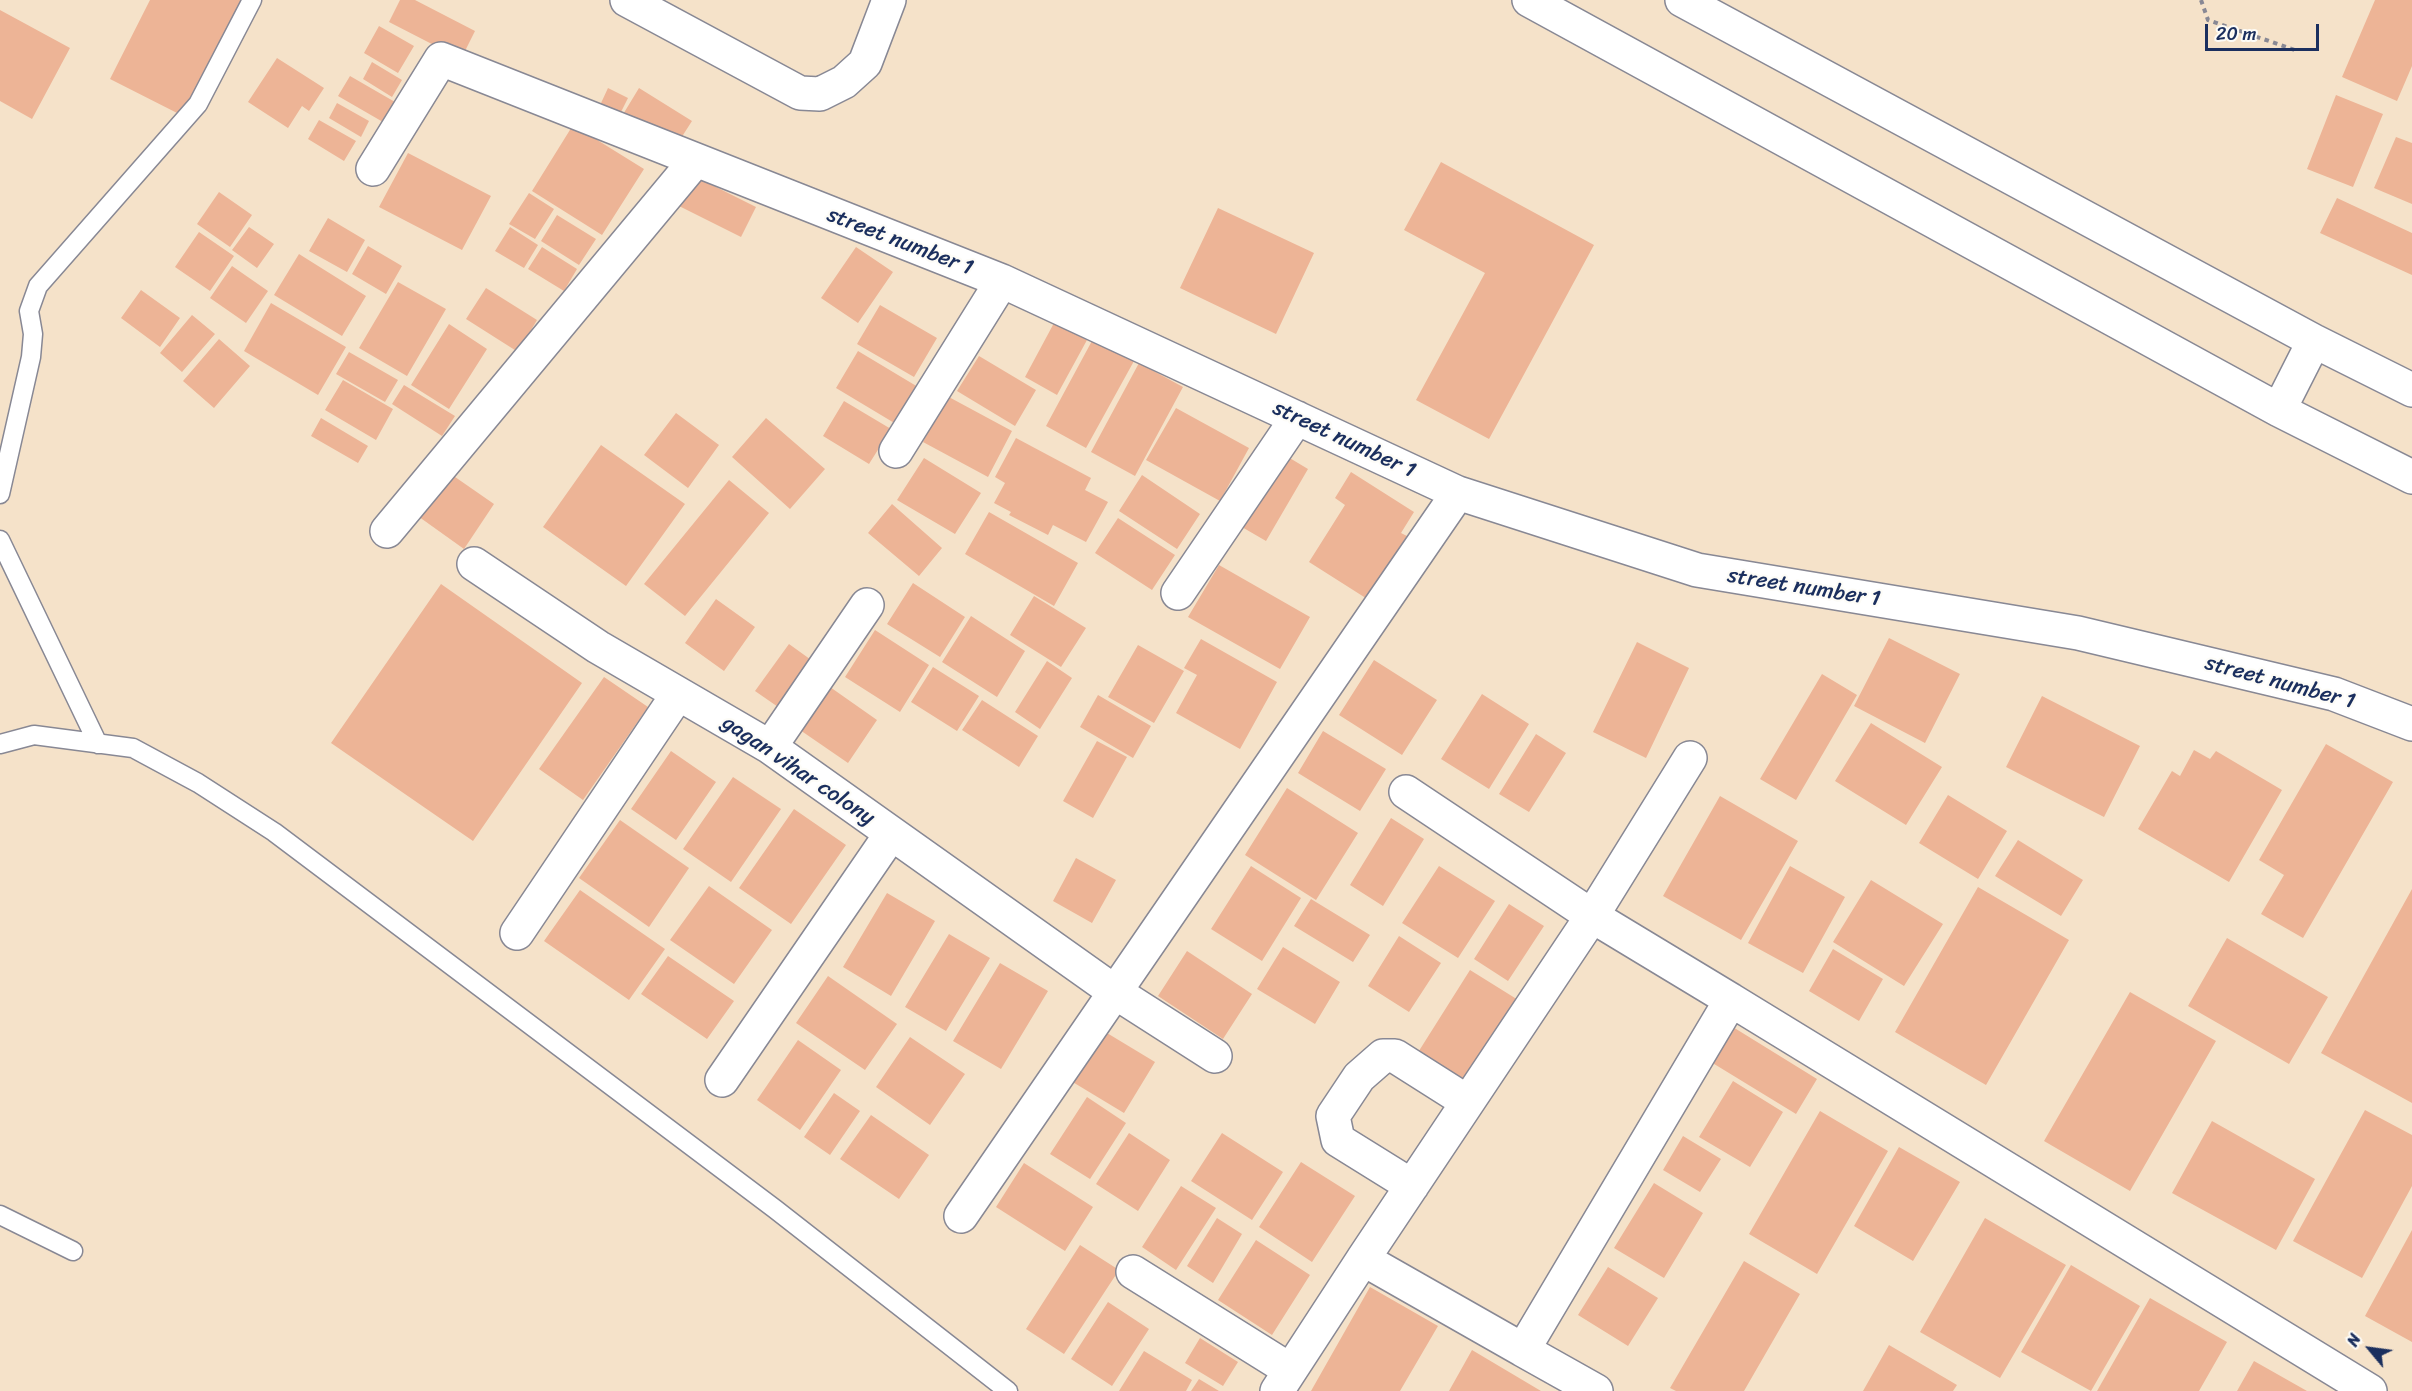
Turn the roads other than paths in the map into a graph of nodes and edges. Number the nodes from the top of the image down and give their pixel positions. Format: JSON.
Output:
{"nodes":[{"id":1,"x":252,"y":0,"type":"edge"},
{"id":2,"x":627,"y":0,"type":"edge"},
{"id":3,"x":890,"y":0,"type":"edge"},
{"id":4,"x":1682,"y":0,"type":"edge"},
{"id":5,"x":1550,"y":5,"type":"edge"},
{"id":6,"x":696,"y":161,"type":"junction"},
{"id":7,"x":373,"y":169,"type":"dead end"},
{"id":8,"x":1002,"y":281,"type":"junction"},
{"id":9,"x":2314,"y":341,"type":"junction"},
{"id":10,"x":2412,"y":390,"type":"edge"},
{"id":11,"x":2279,"y":410,"type":"junction"},
{"id":12,"x":1297,"y":418,"type":"junction"},
{"id":13,"x":896,"y":451,"type":"dead end"},
{"id":14,"x":2412,"y":477,"type":"edge"},
{"id":15,"x":1458,"y":493,"type":"junction"},
{"id":16,"x":0,"y":494,"type":"edge"},
{"id":17,"x":387,"y":531,"type":"dead end"},
{"id":18,"x":0,"y":540,"type":"edge"},
{"id":19,"x":474,"y":564,"type":"dead end"},
{"id":20,"x":1178,"y":593,"type":"dead end"},
{"id":21,"x":867,"y":605,"type":"dead end"},
{"id":22,"x":678,"y":694,"type":"junction"},
{"id":23,"x":2412,"y":724,"type":"edge"},
{"id":24,"x":0,"y":744,"type":"edge"},
{"id":25,"x":98,"y":744,"type":"junction"},
{"id":26,"x":770,"y":747,"type":"junction"},
{"id":27,"x":1690,"y":758,"type":"dead end"},
{"id":28,"x":1406,"y":792,"type":"dead end"},
{"id":29,"x":891,"y":834,"type":"junction"},
{"id":30,"x":1592,"y":916,"type":"junction"},
{"id":31,"x":517,"y":933,"type":"dead end"},
{"id":32,"x":1115,"y":992,"type":"junction"},
{"id":33,"x":1731,"y":1000,"type":"junction"},
{"id":34,"x":1215,"y":1056,"type":"dead end"},
{"id":35,"x":722,"y":1080,"type":"dead end"},
{"id":36,"x":1467,"y":1101,"type":"junction"},
{"id":37,"x":1412,"y":1186,"type":"junction"},
{"id":38,"x":0,"y":1215,"type":"edge"},
{"id":39,"x":961,"y":1216,"type":"dead end"},
{"id":40,"x":73,"y":1251,"type":"dead end"},
{"id":41,"x":1363,"y":1259,"type":"junction"},
{"id":42,"x":1133,"y":1272,"type":"dead end"},
{"id":43,"x":1523,"y":1350,"type":"junction"},
{"id":44,"x":1283,"y":1381,"type":"edge"},
{"id":45,"x":1008,"y":1391,"type":"edge"},
{"id":46,"x":1596,"y":1391,"type":"edge"},
{"id":47,"x":2370,"y":1391,"type":"edge"}],
"edges":[{"from":1,"to":16,"type":"lane"},
{"from":2,"to":3,"type":"street"},
{"from":4,"to":9,"type":"street"},
{"from":5,"to":11,"type":"street"},
{"from":6,"to":7,"type":"street","name":"street number 1"},
{"from":6,"to":8,"type":"street","name":"street number 1"},
{"from":6,"to":17,"type":"street"},
{"from":8,"to":12,"type":"street","name":"street number 1"},
{"from":8,"to":13,"type":"street"},
{"from":9,"to":10,"type":"street"},
{"from":9,"to":11,"type":"street"},
{"from":11,"to":14,"type":"street"},
{"from":12,"to":15,"type":"street","name":"street number 1"},
{"from":12,"to":20,"type":"street"},
{"from":15,"to":23,"type":"street","name":"street number 1"},
{"from":15,"to":32,"type":"street"},
{"from":18,"to":25,"type":"lane"},
{"from":19,"to":22,"type":"street","name":"gagan vihar colony"},
{"from":21,"to":26,"type":"street"},
{"from":22,"to":26,"type":"street","name":"gagan vihar colony"},
{"from":22,"to":31,"type":"street"},
{"from":24,"to":25,"type":"lane"},
{"from":25,"to":45,"type":"lane"},
{"from":26,"to":29,"type":"street","name":"gagan vihar colony"},
{"from":27,"to":30,"type":"street"},
{"from":28,"to":30,"type":"street"},
{"from":29,"to":32,"type":"street","name":"gagan vihar colony"},
{"from":29,"to":35,"type":"street"},
{"from":30,"to":33,"type":"street"},
{"from":30,"to":36,"type":"street"},
{"from":32,"to":34,"type":"street","name":"gagan vihar colony"},
{"from":32,"to":39,"type":"street"},
{"from":33,"to":43,"type":"street"},
{"from":33,"to":47,"type":"street"},
{"from":36,"to":37,"type":"street"},
{"from":36,"to":37,"type":"street"},
{"from":37,"to":41,"type":"street"},
{"from":38,"to":40,"type":"lane"},
{"from":41,"to":43,"type":"street"},
{"from":41,"to":44,"type":"street"},
{"from":42,"to":44,"type":"street"},
{"from":43,"to":46,"type":"street"}]}
